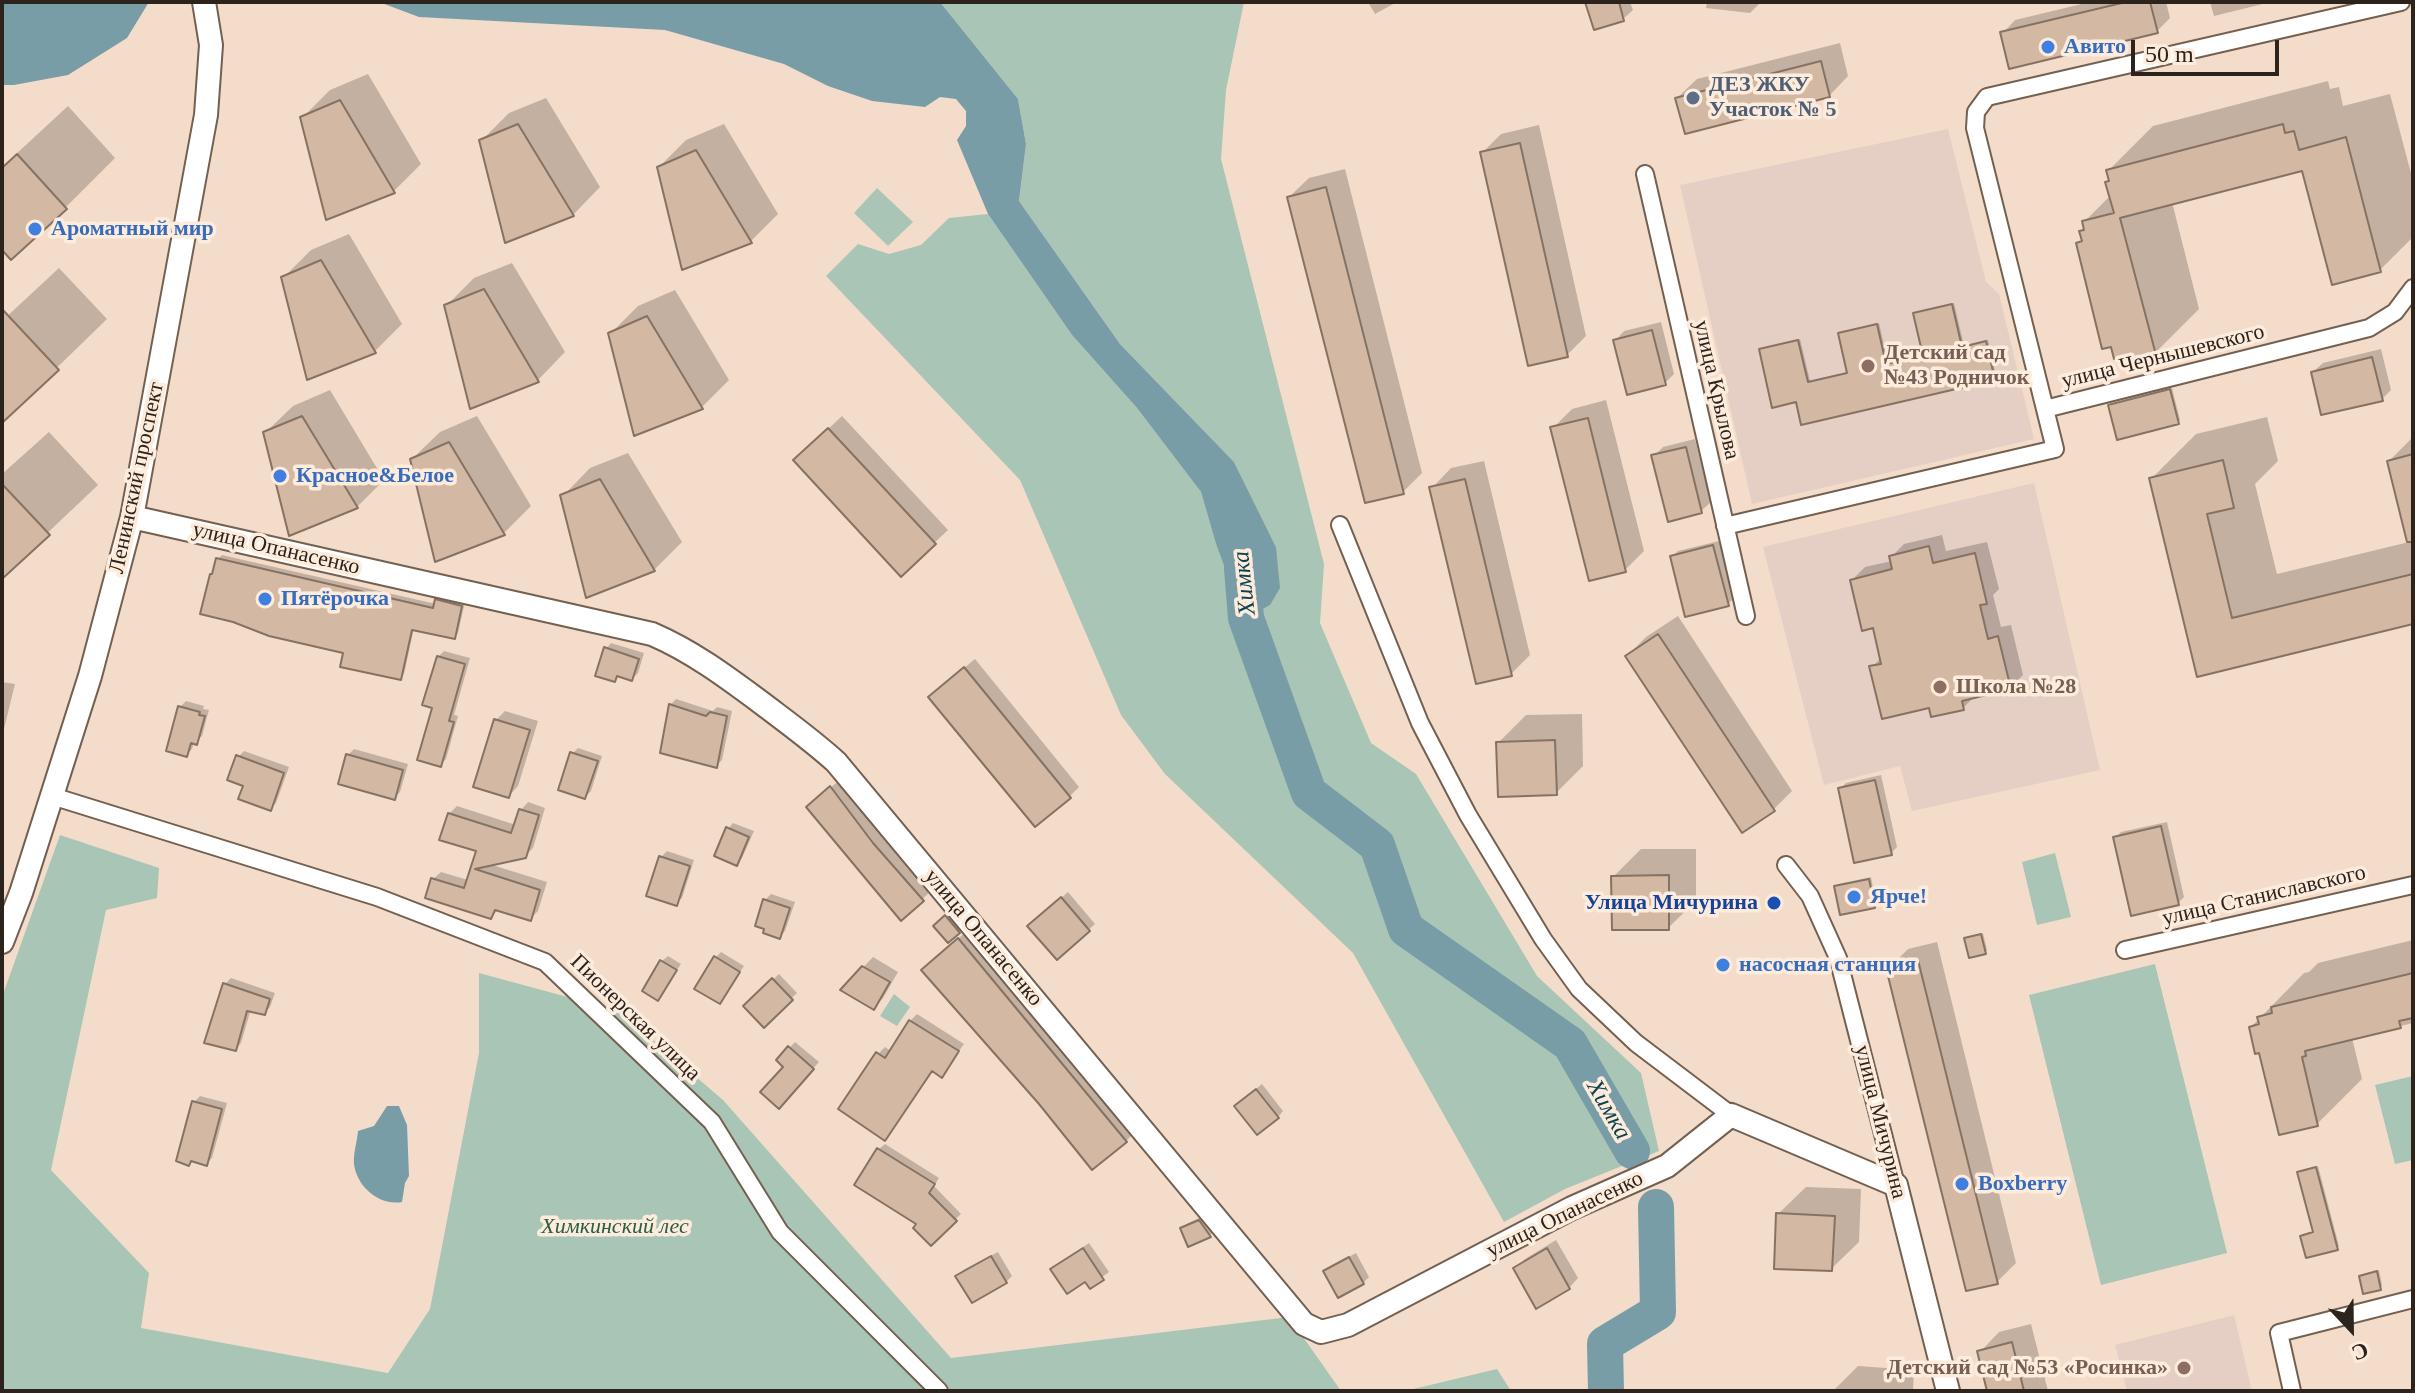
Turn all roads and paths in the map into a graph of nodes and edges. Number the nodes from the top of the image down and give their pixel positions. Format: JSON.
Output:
{"nodes":[{"id":1,"x":204,"y":2,"type":"edge"},
{"id":2,"x":2401,"y":2,"type":"edge"},
{"id":3,"x":1645,"y":174,"type":"dead end"},
{"id":4,"x":2413,"y":288,"type":"edge"},
{"id":5,"x":2045,"y":409,"type":"junction"},
{"id":6,"x":132,"y":517,"type":"junction"},
{"id":7,"x":1340,"y":525,"type":"dead end"},
{"id":8,"x":1725,"y":526,"type":"junction"},
{"id":9,"x":1746,"y":616,"type":"dead end"},
{"id":10,"x":52,"y":796,"type":"junction"},
{"id":11,"x":1786,"y":865,"type":"dead end"},
{"id":12,"x":2413,"y":885,"type":"edge"},
{"id":13,"x":2,"y":942,"type":"edge"},
{"id":14,"x":2125,"y":950,"type":"dead end"},
{"id":15,"x":1731,"y":1115,"type":"junction"},
{"id":16,"x":1896,"y":1185,"type":"junction"},
{"id":17,"x":2413,"y":1299,"type":"edge"},
{"id":18,"x":939,"y":1391,"type":"edge"},
{"id":19,"x":1948,"y":1391,"type":"edge"},
{"id":20,"x":2292,"y":1391,"type":"edge"}],
"edges":[{"from":1,"to":6,"type":"street","name":"Ленинский проспект"},
{"from":2,"to":5,"type":"street"},
{"from":3,"to":8,"type":"street","name":"улица Крылова"},
{"from":4,"to":5,"type":"street","name":"улица Чернышевского"},
{"from":5,"to":8,"type":"street","name":"улица Чернышевского"},
{"from":6,"to":10,"type":"street","name":"Ленинский проспект"},
{"from":6,"to":15,"type":"street","name":"улица Опанасенко"},
{"from":7,"to":15,"type":"street"},
{"from":8,"to":9,"type":"street","name":"улица Крылова"},
{"from":10,"to":13,"type":"street","name":"Ленинский проспект"},
{"from":10,"to":18,"type":"street","name":"Пионерская улица"},
{"from":11,"to":16,"type":"street","name":"улица Мичурина"},
{"from":12,"to":14,"type":"street","name":"улица Станиславского"},
{"from":15,"to":16,"type":"street"},
{"from":16,"to":19,"type":"street","name":"улица Мичурина"},
{"from":17,"to":20,"type":"street"}]}
